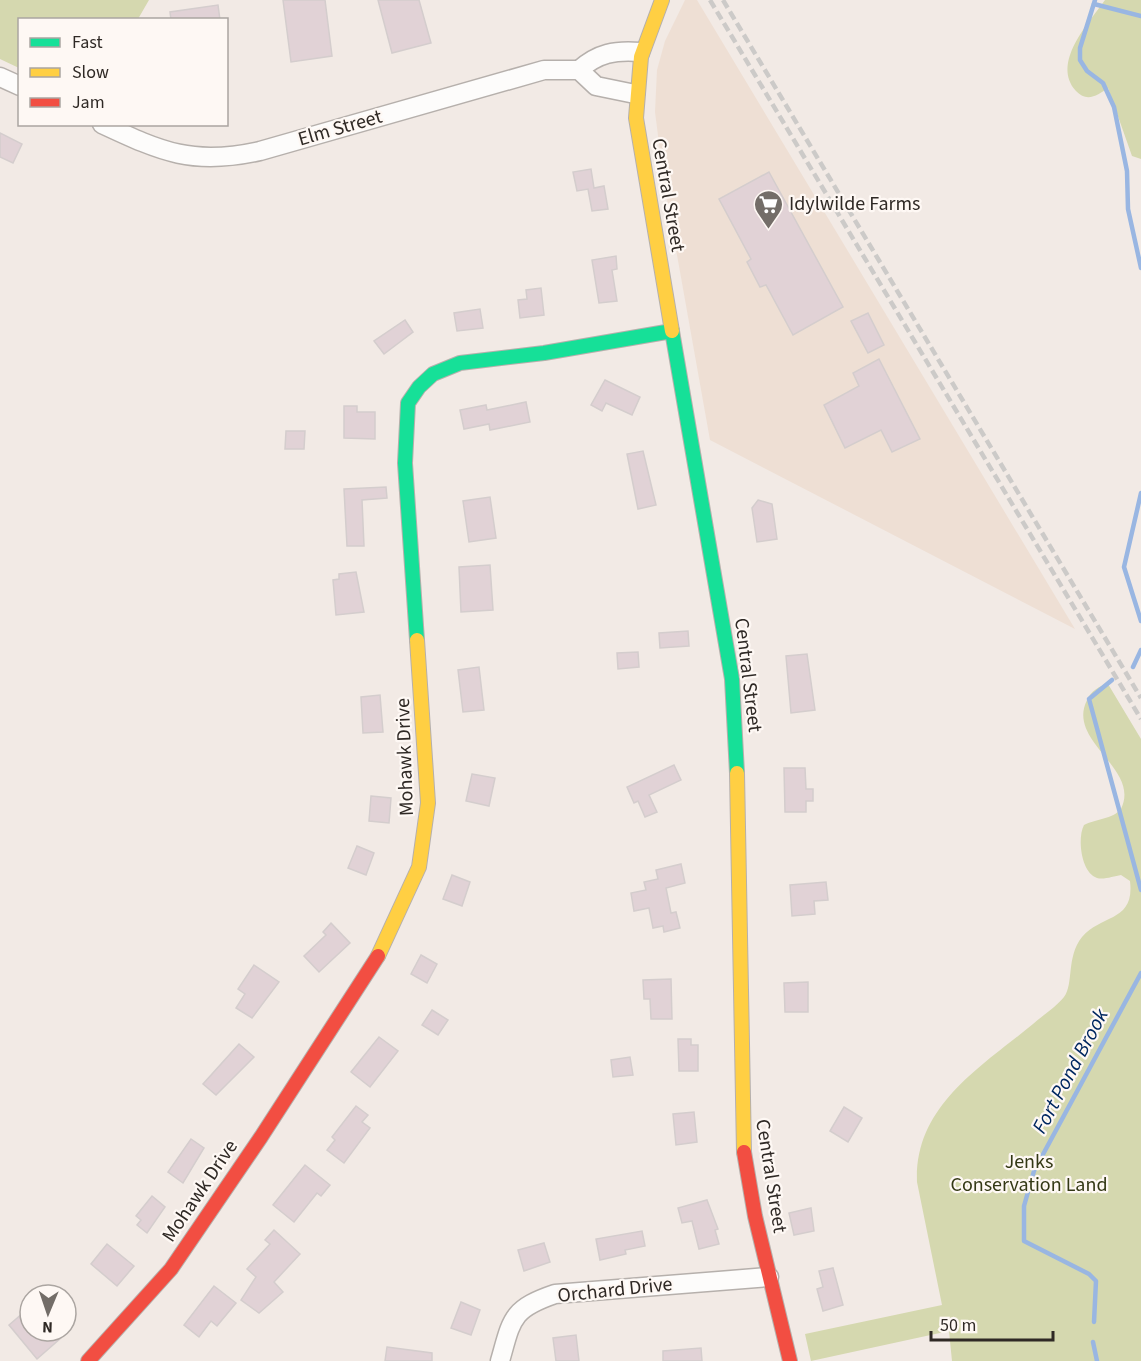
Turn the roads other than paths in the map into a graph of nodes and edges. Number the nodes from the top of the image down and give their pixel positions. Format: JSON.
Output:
{"nodes":[{"id":1,"x":662,"y":0,"type":"edge"},
{"id":2,"x":640,"y":52,"type":"junction"},
{"id":3,"x":579,"y":70,"type":"junction"},
{"id":4,"x":0,"y":77,"type":"edge"},
{"id":5,"x":18,"y":85,"type":"edge"},
{"id":6,"x":635,"y":94,"type":"junction"},
{"id":7,"x":107,"y":126,"type":"edge"},
{"id":8,"x":672,"y":331,"type":"junction"},
{"id":9,"x":769,"y":1277,"type":"junction"},
{"id":10,"x":88,"y":1361,"type":"edge"},
{"id":11,"x":500,"y":1361,"type":"edge"},
{"id":12,"x":790,"y":1361,"type":"edge"}],
"edges":[{"from":1,"to":2,"type":"street","name":"Central Street"},
{"from":2,"to":3,"type":"street"},
{"from":2,"to":6,"type":"street","name":"Central Street"},
{"from":3,"to":6,"type":"street"},
{"from":3,"to":7,"type":"street","name":"Elm Street"},
{"from":4,"to":5,"type":"street"},
{"from":6,"to":8,"type":"street","name":"Central Street"},
{"from":8,"to":9,"type":"street","name":"Central Street"},
{"from":8,"to":10,"type":"street","name":"Mohawk Drive"},
{"from":9,"to":11,"type":"street","name":"Orchard Drive"},
{"from":9,"to":12,"type":"street","name":"Central Street"}]}
